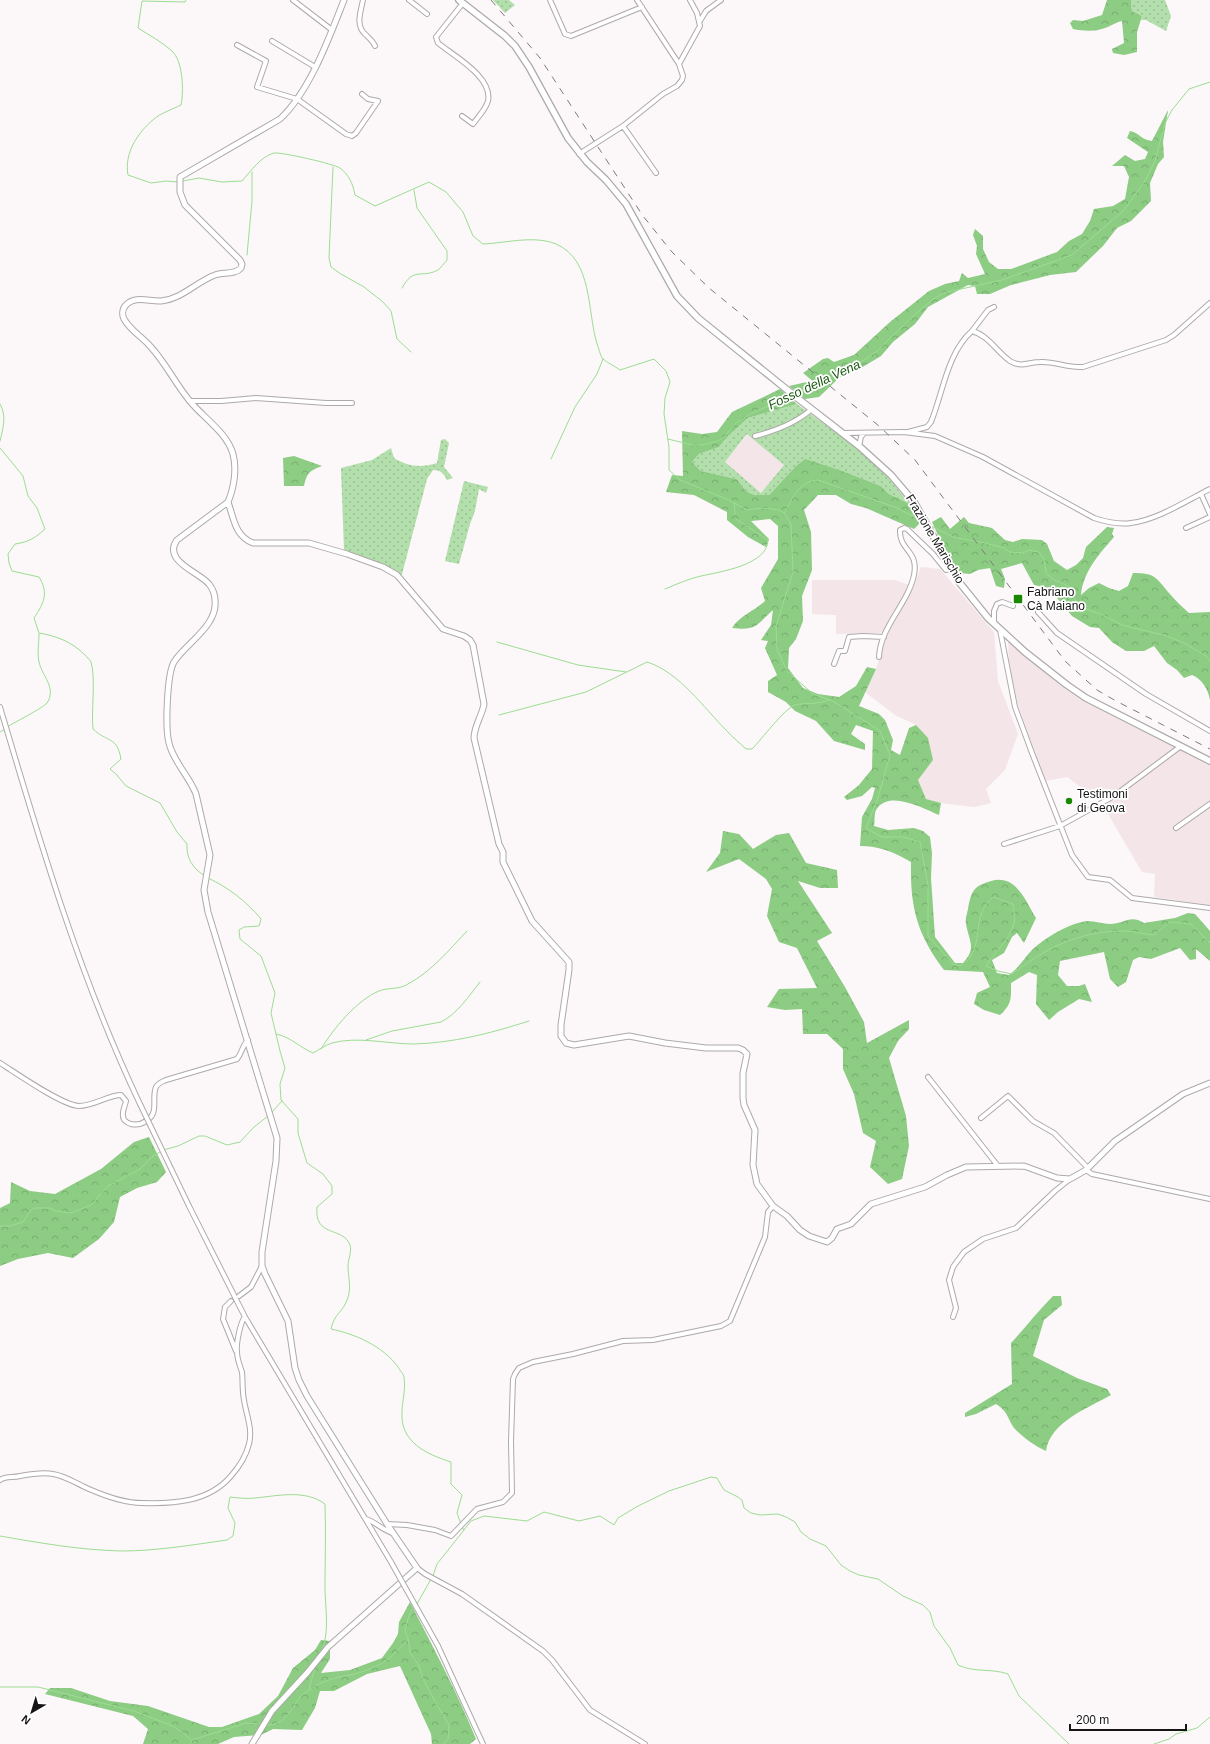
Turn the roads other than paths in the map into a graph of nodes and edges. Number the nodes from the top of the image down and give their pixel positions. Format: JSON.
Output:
{"nodes":[{"id":1,"x":293,"y":0,"type":"edge"},
{"id":2,"x":344,"y":0,"type":"edge"},
{"id":3,"x":363,"y":0,"type":"edge"},
{"id":4,"x":409,"y":0,"type":"edge"},
{"id":5,"x":550,"y":0,"type":"edge"},
{"id":6,"x":637,"y":0,"type":"edge"},
{"id":7,"x":690,"y":0,"type":"edge"},
{"id":8,"x":721,"y":0,"type":"edge"},
{"id":9,"x":461,"y":1,"type":"edge"},
{"id":10,"x":642,"y":7,"type":"junction"},
{"id":11,"x":427,"y":14,"type":"dead end"},
{"id":12,"x":700,"y":21,"type":"junction"},
{"id":13,"x":332,"y":30,"type":"junction"},
{"id":14,"x":272,"y":41,"type":"dead end"},
{"id":15,"x":237,"y":45,"type":"dead end"},
{"id":16,"x":375,"y":46,"type":"dead end"},
{"id":17,"x":678,"y":64,"type":"junction"},
{"id":18,"x":315,"y":67,"type":"junction"},
{"id":19,"x":362,"y":94,"type":"dead end"},
{"id":20,"x":297,"y":99,"type":"junction"},
{"id":21,"x":462,"y":116,"type":"dead end"},
{"id":22,"x":623,"y":126,"type":"junction"},
{"id":23,"x":579,"y":154,"type":"junction"},
{"id":24,"x":656,"y":173,"type":"dead end"},
{"id":25,"x":1210,"y":303,"type":"edge"},
{"id":26,"x":994,"y":307,"type":"dead end"},
{"id":27,"x":972,"y":331,"type":"junction"},
{"id":28,"x":189,"y":401,"type":"junction"},
{"id":29,"x":352,"y":403,"type":"dead end"},
{"id":30,"x":812,"y":409,"type":"junction"},
{"id":31,"x":865,"y":432,"type":"junction"},
{"id":32,"x":908,"y":432,"type":"junction"},
{"id":33,"x":843,"y":433,"type":"junction"},
{"id":34,"x":755,"y":436,"type":"dead end"},
{"id":35,"x":850,"y":438,"type":"junction"},
{"id":36,"x":859,"y":446,"type":"junction"},
{"id":37,"x":1210,"y":489,"type":"edge"},
{"id":38,"x":1200,"y":494,"type":"junction"},
{"id":39,"x":228,"y":502,"type":"junction"},
{"id":40,"x":1210,"y":515,"type":"edge"},
{"id":41,"x":1186,"y":528,"type":"dead end"},
{"id":42,"x":951,"y":569,"type":"junction"},
{"id":43,"x":1013,"y":606,"type":"dead end"},
{"id":44,"x":1038,"y":612,"type":"dead end"},
{"id":45,"x":994,"y":624,"type":"junction"},
{"id":46,"x":1000,"y":629,"type":"junction"},
{"id":47,"x":884,"y":637,"type":"junction"},
{"id":48,"x":879,"y":658,"type":"dead end"},
{"id":49,"x":834,"y":664,"type":"dead end"},
{"id":50,"x":0,"y":706,"type":"edge"},
{"id":51,"x":1210,"y":731,"type":"edge"},
{"id":52,"x":1181,"y":746,"type":"junction"},
{"id":53,"x":1210,"y":761,"type":"edge"},
{"id":54,"x":1210,"y":804,"type":"edge"},
{"id":55,"x":1060,"y":826,"type":"junction"},
{"id":56,"x":1176,"y":828,"type":"dead end"},
{"id":57,"x":1004,"y":844,"type":"dead end"},
{"id":58,"x":1210,"y":908,"type":"edge"},
{"id":59,"x":248,"y":1040,"type":"junction"},
{"id":60,"x":0,"y":1063,"type":"edge"},
{"id":61,"x":928,"y":1078,"type":"dead end"},
{"id":62,"x":1210,"y":1083,"type":"edge"},
{"id":63,"x":981,"y":1118,"type":"dead end"},
{"id":64,"x":998,"y":1166,"type":"junction"},
{"id":65,"x":1087,"y":1169,"type":"junction"},
{"id":66,"x":1070,"y":1179,"type":"junction"},
{"id":67,"x":1210,"y":1199,"type":"edge"},
{"id":68,"x":773,"y":1206,"type":"junction"},
{"id":69,"x":262,"y":1266,"type":"junction"},
{"id":70,"x":239,"y":1296,"type":"dead end"},
{"id":71,"x":231,"y":1301,"type":"dead end"},
{"id":72,"x":245,"y":1317,"type":"junction"},
{"id":73,"x":953,"y":1317,"type":"dead end"},
{"id":74,"x":236,"y":1351,"type":"junction"},
{"id":75,"x":0,"y":1480,"type":"edge"},
{"id":76,"x":366,"y":1519,"type":"junction"},
{"id":77,"x":387,"y":1524,"type":"junction"},
{"id":78,"x":393,"y":1533,"type":"junction"},
{"id":79,"x":417,"y":1568,"type":"junction"},
{"id":80,"x":252,"y":1744,"type":"edge"},
{"id":81,"x":483,"y":1744,"type":"edge"},
{"id":82,"x":645,"y":1744,"type":"edge"}],
"edges":[{"from":1,"to":13,"type":"street"},
{"from":2,"to":13,"type":"street"},
{"from":3,"to":16,"type":"street"},
{"from":4,"to":11,"type":"street"},
{"from":5,"to":10,"type":"street"},
{"from":6,"to":10,"type":"street"},
{"from":7,"to":12,"type":"street"},
{"from":8,"to":12,"type":"street"},
{"from":9,"to":21,"type":"street"},
{"from":9,"to":23,"type":"main road","name":"Frazione Marischio"},
{"from":10,"to":17,"type":"street"},
{"from":12,"to":17,"type":"street"},
{"from":13,"to":18,"type":"street"},
{"from":14,"to":18,"type":"street"},
{"from":15,"to":20,"type":"street"},
{"from":17,"to":22,"type":"street"},
{"from":18,"to":20,"type":"street"},
{"from":19,"to":20,"type":"street"},
{"from":20,"to":28,"type":"street"},
{"from":22,"to":23,"type":"street"},
{"from":22,"to":24,"type":"street"},
{"from":23,"to":30,"type":"main road","name":"Frazione Marischio"},
{"from":25,"to":27,"type":"street"},
{"from":26,"to":27,"type":"street"},
{"from":27,"to":32,"type":"street"},
{"from":28,"to":29,"type":"street"},
{"from":28,"to":39,"type":"street"},
{"from":30,"to":33,"type":"main road","name":"Frazione Marischio"},
{"from":30,"to":34,"type":"street"},
{"from":31,"to":32,"type":"street"},
{"from":31,"to":33,"type":"street"},
{"from":31,"to":35,"type":"street"},
{"from":31,"to":36,"type":"street"},
{"from":32,"to":38,"type":"street"},
{"from":33,"to":35,"type":"main road","name":"Frazione Marischio"},
{"from":35,"to":36,"type":"main road","name":"Frazione Marischio"},
{"from":36,"to":42,"type":"main road","name":"Frazione Marischio"},
{"from":37,"to":38,"type":"street"},
{"from":38,"to":40,"type":"street"},
{"from":39,"to":59,"type":"street"},
{"from":39,"to":68,"type":"street"},
{"from":40,"to":41,"type":"street"},
{"from":42,"to":45,"type":"main road","name":"Frazione Marischio"},
{"from":42,"to":47,"type":"street"},
{"from":43,"to":45,"type":"street"},
{"from":44,"to":51,"type":"street"},
{"from":45,"to":46,"type":"main road","name":"Frazione Marischio"},
{"from":46,"to":52,"type":"main road","name":"Frazione Marischio"},
{"from":46,"to":55,"type":"street"},
{"from":47,"to":48,"type":"street"},
{"from":47,"to":49,"type":"street"},
{"from":50,"to":72,"type":"street","bridge":true},
{"from":52,"to":53,"type":"main road","name":"Frazione Marischio"},
{"from":52,"to":55,"type":"street"},
{"from":54,"to":56,"type":"street"},
{"from":55,"to":57,"type":"street"},
{"from":55,"to":58,"type":"street"},
{"from":59,"to":60,"type":"street"},
{"from":59,"to":69,"type":"street"},
{"from":61,"to":64,"type":"street"},
{"from":62,"to":65,"type":"street"},
{"from":63,"to":65,"type":"street"},
{"from":64,"to":66,"type":"street"},
{"from":64,"to":68,"type":"street"},
{"from":65,"to":66,"type":"street"},
{"from":65,"to":67,"type":"street"},
{"from":66,"to":73,"type":"street"},
{"from":68,"to":77,"type":"street"},
{"from":69,"to":70,"type":"street"},
{"from":69,"to":77,"type":"street"},
{"from":71,"to":74,"type":"street"},
{"from":72,"to":74,"type":"street"},
{"from":72,"to":76,"type":"street"},
{"from":74,"to":75,"type":"street"},
{"from":76,"to":78,"type":"street"},
{"from":76,"to":81,"type":"street","bridge":true},
{"from":77,"to":78,"type":"street"},
{"from":78,"to":79,"type":"street"},
{"from":79,"to":80,"type":"street"},
{"from":79,"to":82,"type":"street"}]}
